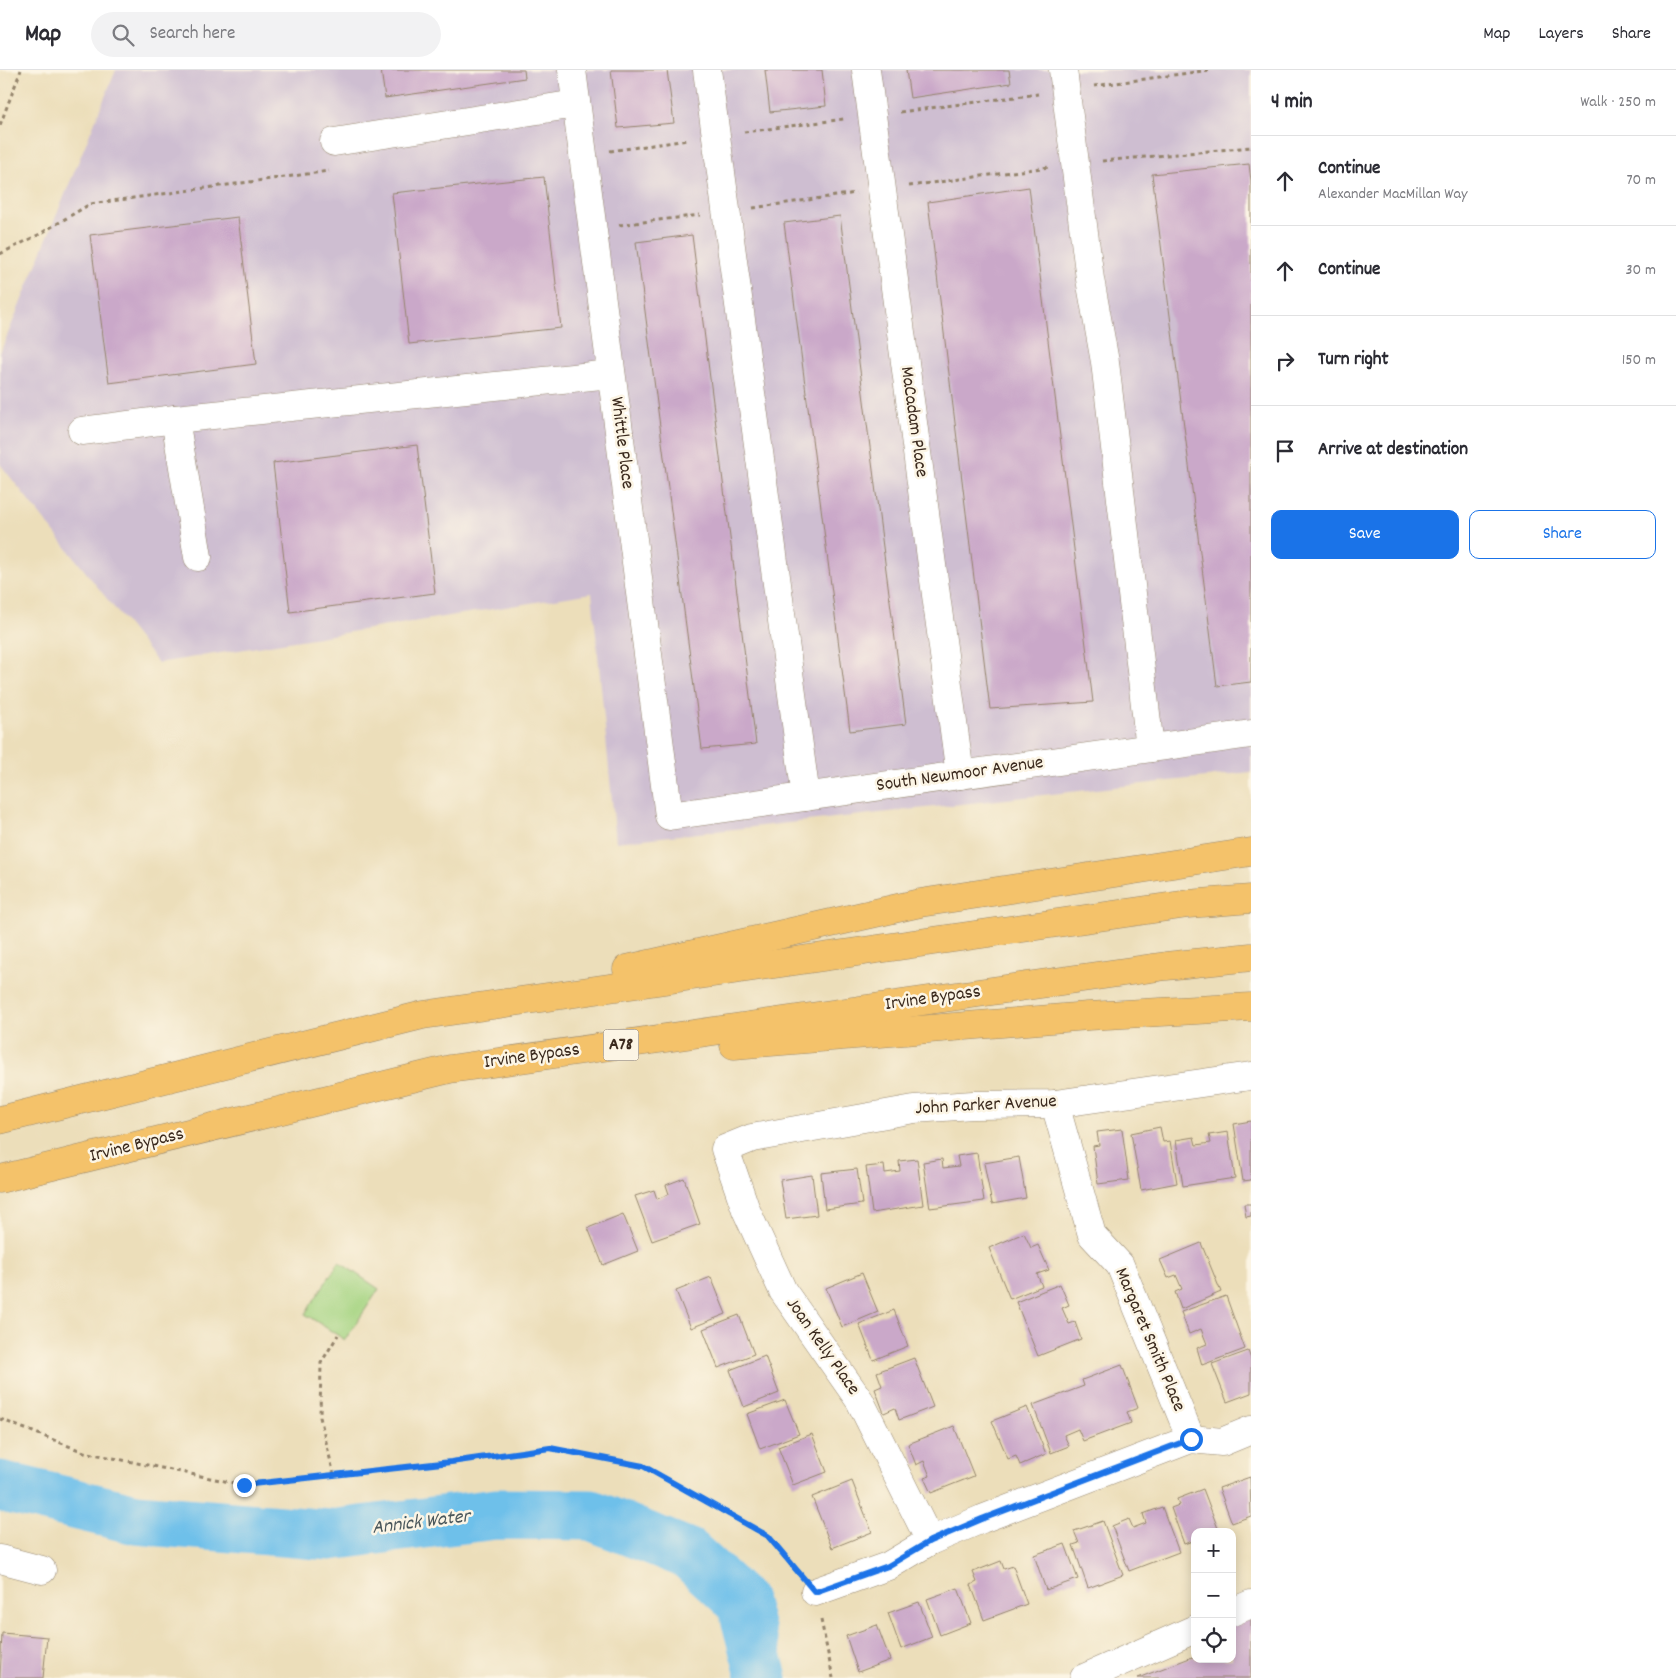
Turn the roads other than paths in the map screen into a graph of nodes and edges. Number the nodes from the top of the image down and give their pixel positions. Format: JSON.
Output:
{"nodes":[{"id":1,"x":572,"y":70,"type":"edge"},
{"id":2,"x":707,"y":70,"type":"edge"},
{"id":3,"x":866,"y":70,"type":"edge"},
{"id":4,"x":1063,"y":70,"type":"edge"},
{"id":5,"x":576,"y":104,"type":"junction"},
{"id":6,"x":339,"y":141,"type":"road end"},
{"id":7,"x":612,"y":374,"type":"junction"},
{"id":8,"x":175,"y":419,"type":"junction"},
{"id":9,"x":82,"y":431,"type":"dead end"},
{"id":10,"x":198,"y":558,"type":"dead end"},
{"id":11,"x":1251,"y":734,"type":"edge"},
{"id":12,"x":1150,"y":748,"type":"junction"},
{"id":13,"x":960,"y":775,"type":"junction"},
{"id":14,"x":806,"y":797,"type":"junction"},
{"id":15,"x":670,"y":816,"type":"joint"},
{"id":16,"x":1251,"y":852,"type":"edge"},
{"id":17,"x":1251,"y":899,"type":"edge"},
{"id":18,"x":1251,"y":957,"type":"edge"},
{"id":19,"x":1251,"y":1007,"type":"edge"},
{"id":20,"x":423,"y":1015,"type":"junction"},
{"id":21,"x":450,"y":1069,"type":"junction"},
{"id":22,"x":1251,"y":1076,"type":"edge"},
{"id":23,"x":1055,"y":1104,"type":"junction"},
{"id":24,"x":0,"y":1120,"type":"edge"},
{"id":25,"x":725,"y":1149,"type":"joint"},
{"id":26,"x":0,"y":1179,"type":"edge"},
{"id":27,"x":1251,"y":1430,"type":"edge"},
{"id":28,"x":1191,"y":1439,"type":"junction"},
{"id":29,"x":930,"y":1541,"type":"junction"},
{"id":30,"x":0,"y":1559,"type":"edge"},
{"id":31,"x":42,"y":1570,"type":"dead end"},
{"id":32,"x":815,"y":1592,"type":"road end"},
{"id":33,"x":1251,"y":1604,"type":"edge"},
{"id":34,"x":1236,"y":1610,"type":"edge"},
{"id":35,"x":1191,"y":1631,"type":"edge"},
{"id":36,"x":1084,"y":1678,"type":"edge"}],
"edges":[{"from":1,"to":5,"type":"street","name":"Whittle Place"},
{"from":2,"to":14,"type":"street"},
{"from":3,"to":13,"type":"street","name":"MaCadam Place"},
{"from":4,"to":12,"type":"street"},
{"from":5,"to":6,"type":"street"},
{"from":5,"to":7,"type":"street","name":"Whittle Place"},
{"from":7,"to":8,"type":"street"},
{"from":7,"to":15,"type":"street","name":"Whittle Place"},
{"from":8,"to":9,"type":"street"},
{"from":8,"to":10,"type":"street"},
{"from":11,"to":12,"type":"street","name":"South Newmoor Avenue"},
{"from":12,"to":13,"type":"street","name":"South Newmoor Avenue"},
{"from":13,"to":14,"type":"street","name":"South Newmoor Avenue"},
{"from":14,"to":15,"type":"street","name":"South Newmoor Avenue"},
{"from":16,"to":20,"type":"highway"},
{"from":17,"to":20,"type":"highway"},
{"from":18,"to":21,"type":"highway","name":"Irvine Bypass","number":"A78"},
{"from":19,"to":21,"type":"highway","number":"A78"},
{"from":20,"to":24,"type":"highway"},
{"from":21,"to":26,"type":"highway","name":"Irvine Bypass","number":"A78"},
{"from":22,"to":23,"type":"street","name":"John Parker Avenue"},
{"from":23,"to":25,"type":"street","name":"John Parker Avenue"},
{"from":23,"to":28,"type":"street","name":"Margaret Smith Place"},
{"from":25,"to":29,"type":"street","name":"Joan Kelly Place"},
{"from":27,"to":28,"type":"street"},
{"from":28,"to":29,"type":"street"},
{"from":29,"to":32,"type":"street"},
{"from":30,"to":31,"type":"street"},
{"from":33,"to":34,"type":"street"},
{"from":35,"to":36,"type":"street"}]}
